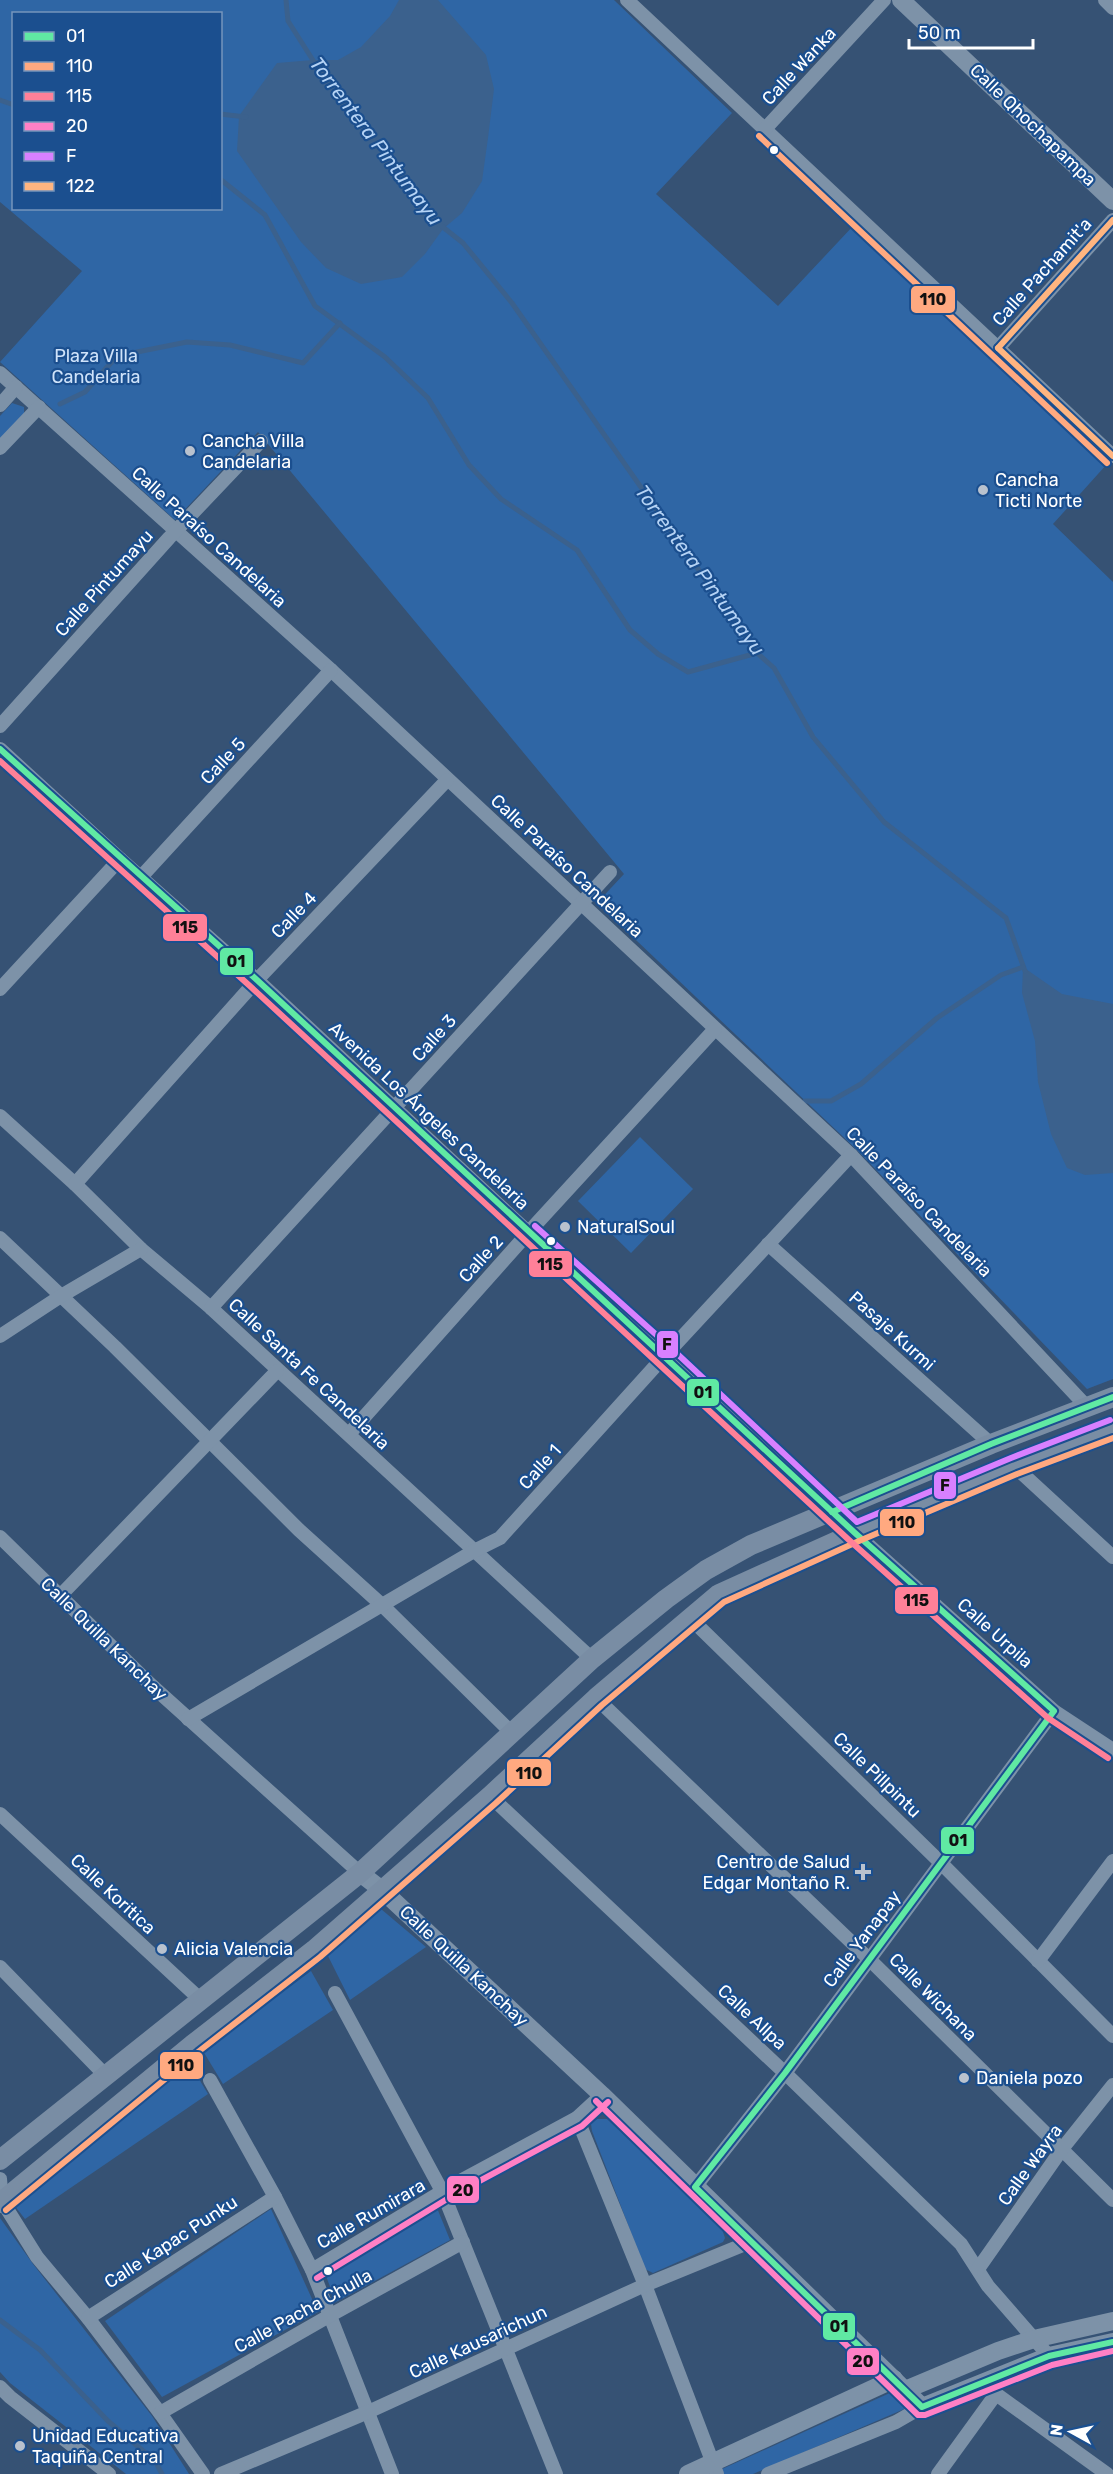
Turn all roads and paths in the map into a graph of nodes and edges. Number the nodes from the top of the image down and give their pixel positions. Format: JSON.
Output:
{"nodes":[{"id":1,"x":627,"y":0,"type":"edge"},
{"id":2,"x":884,"y":0,"type":"edge"},
{"id":3,"x":901,"y":0,"type":"edge"},
{"id":4,"x":1105,"y":0,"type":"edge"},
{"id":5,"x":1113,"y":8,"type":"edge"},
{"id":6,"x":765,"y":129,"type":"junction"},
{"id":7,"x":1113,"y":201,"type":"edge"},
{"id":8,"x":1113,"y":220,"type":"edge"},
{"id":9,"x":998,"y":348,"type":"junction"},
{"id":10,"x":0,"y":373,"type":"edge"},
{"id":11,"x":16,"y":387,"type":"junction"},
{"id":12,"x":0,"y":405,"type":"edge"},
{"id":13,"x":39,"y":407,"type":"junction"},
{"id":14,"x":261,"y":441,"type":"dead end"},
{"id":15,"x":0,"y":448,"type":"edge"},
{"id":16,"x":1113,"y":456,"type":"edge"},
{"id":17,"x":176,"y":531,"type":"junction"},
{"id":18,"x":331,"y":670,"type":"junction"},
{"id":19,"x":0,"y":726,"type":"edge"},
{"id":20,"x":0,"y":748,"type":"edge"},
{"id":21,"x":447,"y":780,"type":"junction"},
{"id":22,"x":120,"y":860,"type":"junction"},
{"id":23,"x":610,"y":872,"type":"dead end"},
{"id":24,"x":141,"y":877,"type":"junction"},
{"id":25,"x":581,"y":903,"type":"junction"},
{"id":26,"x":257,"y":980,"type":"junction"},
{"id":27,"x":0,"y":989,"type":"edge"},
{"id":28,"x":715,"y":1029,"type":"junction"},
{"id":29,"x":394,"y":1108,"type":"junction"},
{"id":30,"x":0,"y":1116,"type":"edge"},
{"id":31,"x":851,"y":1155,"type":"junction"},
{"id":32,"x":75,"y":1184,"type":"junction"},
{"id":33,"x":529,"y":1233,"type":"junction"},
{"id":34,"x":0,"y":1238,"type":"edge"},
{"id":35,"x":768,"y":1244,"type":"junction"},
{"id":36,"x":141,"y":1249,"type":"junction"},
{"id":37,"x":61,"y":1296,"type":"junction"},
{"id":38,"x":211,"y":1308,"type":"junction"},
{"id":39,"x":0,"y":1336,"type":"edge"},
{"id":40,"x":665,"y":1355,"type":"junction"},
{"id":41,"x":277,"y":1371,"type":"junction"},
{"id":42,"x":1113,"y":1397,"type":"edge"},
{"id":43,"x":1088,"y":1408,"type":"junction"},
{"id":44,"x":1113,"y":1428,"type":"edge"},
{"id":45,"x":349,"y":1434,"type":"junction"},
{"id":46,"x":210,"y":1442,"type":"junction"},
{"id":47,"x":991,"y":1444,"type":"junction"},
{"id":48,"x":1014,"y":1466,"type":"junction"},
{"id":49,"x":832,"y":1512,"type":"junction"},
{"id":50,"x":855,"y":1533,"type":"junction"},
{"id":51,"x":1,"y":1539,"type":"edge"},
{"id":52,"x":474,"y":1551,"type":"junction"},
{"id":53,"x":1113,"y":1557,"type":"edge"},
{"id":54,"x":59,"y":1597,"type":"junction"},
{"id":55,"x":383,"y":1606,"type":"junction"},
{"id":56,"x":690,"y":1618,"type":"junction"},
{"id":57,"x":592,"y":1659,"type":"junction"},
{"id":58,"x":596,"y":1698,"type":"junction"},
{"id":59,"x":1054,"y":1711,"type":"junction"},
{"id":60,"x":188,"y":1719,"type":"junction"},
{"id":61,"x":513,"y":1734,"type":"junction"},
{"id":62,"x":1113,"y":1750,"type":"edge"},
{"id":63,"x":490,"y":1796,"type":"junction"},
{"id":64,"x":0,"y":1814,"type":"edge"},
{"id":65,"x":1113,"y":1861,"type":"edge"},
{"id":66,"x":941,"y":1863,"type":"junction"},
{"id":67,"x":360,"y":1873,"type":"junction"},
{"id":68,"x":382,"y":1890,"type":"junction"},
{"id":69,"x":869,"y":1959,"type":"junction"},
{"id":70,"x":1038,"y":1961,"type":"junction"},
{"id":71,"x":0,"y":1967,"type":"edge"},
{"id":72,"x":335,"y":1993,"type":"dead end"},
{"id":73,"x":202,"y":2001,"type":"junction"},
{"id":74,"x":1113,"y":2036,"type":"edge"},
{"id":75,"x":785,"y":2073,"type":"junction"},
{"id":76,"x":106,"y":2076,"type":"junction"},
{"id":77,"x":210,"y":2080,"type":"dead end"},
{"id":78,"x":1113,"y":2085,"type":"edge"},
{"id":79,"x":602,"y":2095,"type":"junction"},
{"id":80,"x":577,"y":2118,"type":"junction"},
{"id":81,"x":1062,"y":2150,"type":"junction"},
{"id":82,"x":0,"y":2160,"type":"edge"},
{"id":83,"x":0,"y":2179,"type":"edge"},
{"id":84,"x":695,"y":2187,"type":"junction"},
{"id":85,"x":443,"y":2193,"type":"junction"},
{"id":86,"x":275,"y":2197,"type":"junction"},
{"id":87,"x":1113,"y":2200,"type":"edge"},
{"id":88,"x":1,"y":2202,"type":"edge"},
{"id":89,"x":463,"y":2242,"type":"junction"},
{"id":90,"x":750,"y":2242,"type":"junction"},
{"id":91,"x":978,"y":2269,"type":"junction"},
{"id":92,"x":312,"y":2270,"type":"junction"},
{"id":93,"x":645,"y":2285,"type":"junction"},
{"id":94,"x":329,"y":2316,"type":"junction"},
{"id":95,"x":88,"y":2318,"type":"junction"},
{"id":96,"x":1113,"y":2322,"type":"edge"},
{"id":97,"x":1034,"y":2339,"type":"junction"},
{"id":98,"x":1113,"y":2342,"type":"edge"},
{"id":99,"x":505,"y":2349,"type":"junction"},
{"id":100,"x":1049,"y":2356,"type":"junction"},
{"id":101,"x":899,"y":2384,"type":"junction"},
{"id":102,"x":0,"y":2387,"type":"edge"},
{"id":103,"x":994,"y":2387,"type":"junction"},
{"id":104,"x":922,"y":2408,"type":"junction"},
{"id":105,"x":368,"y":2412,"type":"junction"},
{"id":106,"x":160,"y":2413,"type":"junction"},
{"id":107,"x":715,"y":2469,"type":"edge"},
{"id":108,"x":109,"y":2474,"type":"edge"},
{"id":109,"x":203,"y":2474,"type":"edge"},
{"id":110,"x":221,"y":2474,"type":"edge"},
{"id":111,"x":392,"y":2474,"type":"edge"},
{"id":112,"x":556,"y":2474,"type":"edge"},
{"id":113,"x":688,"y":2474,"type":"edge"},
{"id":114,"x":768,"y":2474,"type":"edge"},
{"id":115,"x":938,"y":2474,"type":"edge"},
{"id":116,"x":1107,"y":2474,"type":"edge"}],
"edges":[{"from":1,"to":6,"type":"street"},
{"from":2,"to":6,"type":"street","name":"Calle Wanka"},
{"from":3,"to":7,"type":"street","name":"Calle Qhochapampa"},
{"from":4,"to":5,"type":"street"},
{"from":6,"to":9,"type":"street"},
{"from":8,"to":9,"type":"street","name":"Calle Pachamit'a"},
{"from":9,"to":16,"type":"street"},
{"from":10,"to":11,"type":"street","name":"Calle Paraíso Candelaria"},
{"from":11,"to":12,"type":"street"},
{"from":11,"to":13,"type":"street","name":"Calle Paraíso Candelaria"},
{"from":13,"to":15,"type":"street"},
{"from":13,"to":17,"type":"street","name":"Calle Paraíso Candelaria"},
{"from":14,"to":17,"type":"street","name":"Calle Pintumayu"},
{"from":17,"to":18,"type":"street","name":"Calle Paraíso Candelaria"},
{"from":17,"to":19,"type":"street","name":"Calle Pintumayu"},
{"from":18,"to":21,"type":"street","name":"Calle Paraíso Candelaria"},
{"from":18,"to":24,"type":"street","name":"Calle 5"},
{"from":20,"to":22,"type":"street","name":"Avenida Los Ángeles Candelaria"},
{"from":21,"to":25,"type":"street","name":"Calle Paraíso Candelaria"},
{"from":21,"to":26,"type":"street","name":"Calle 4"},
{"from":22,"to":24,"type":"street","name":"Avenida Los Ángeles Candelaria"},
{"from":22,"to":27,"type":"street"},
{"from":23,"to":25,"type":"street","name":"Calle 3"},
{"from":24,"to":26,"type":"street","name":"Avenida Los Ángeles Candelaria"},
{"from":25,"to":28,"type":"street","name":"Calle Paraíso Candelaria"},
{"from":25,"to":29,"type":"street","name":"Calle 3"},
{"from":26,"to":29,"type":"street","name":"Avenida Los Ángeles Candelaria"},
{"from":26,"to":32,"type":"street","name":"Calle 4"},
{"from":28,"to":31,"type":"street","name":"Calle Paraíso Candelaria"},
{"from":28,"to":33,"type":"street","name":"Calle 2"},
{"from":29,"to":33,"type":"street","name":"Avenida Los Ángeles Candelaria"},
{"from":29,"to":38,"type":"street","name":"Calle 3"},
{"from":30,"to":32,"type":"street","name":"Calle Santa Fe Candelaria"},
{"from":31,"to":35,"type":"street","name":"Calle 1"},
{"from":31,"to":43,"type":"street","name":"Calle Paraíso Candelaria"},
{"from":32,"to":36,"type":"street","name":"Calle Santa Fe Candelaria"},
{"from":33,"to":40,"type":"street","name":"Avenida Los Ángeles Candelaria"},
{"from":33,"to":45,"type":"street","name":"Calle 2"},
{"from":34,"to":37,"type":"street"},
{"from":35,"to":40,"type":"street","name":"Calle 1"},
{"from":35,"to":47,"type":"street","name":"Pasaje Kurmi"},
{"from":36,"to":37,"type":"street"},
{"from":36,"to":38,"type":"street","name":"Calle Santa Fe Candelaria"},
{"from":37,"to":39,"type":"street"},
{"from":37,"to":46,"type":"street"},
{"from":38,"to":41,"type":"street","name":"Calle Santa Fe Candelaria"},
{"from":40,"to":49,"type":"street","name":"Avenida Los Ángeles Candelaria"},
{"from":40,"to":52,"type":"street","name":"Calle 1"},
{"from":41,"to":45,"type":"street","name":"Calle Santa Fe Candelaria"},
{"from":41,"to":46,"type":"street"},
{"from":42,"to":43,"type":"main road"},
{"from":43,"to":47,"type":"main road"},
{"from":44,"to":48,"type":"main road"},
{"from":45,"to":52,"type":"street","name":"Calle Santa Fe Candelaria"},
{"from":46,"to":54,"type":"street"},
{"from":46,"to":55,"type":"street"},
{"from":47,"to":49,"type":"main road"},
{"from":48,"to":50,"type":"main road"},
{"from":48,"to":53,"type":"street"},
{"from":49,"to":50,"type":"street","name":"Calle Urpila"},
{"from":49,"to":57,"type":"main road"},
{"from":50,"to":56,"type":"main road"},
{"from":50,"to":59,"type":"street","name":"Calle Urpila"},
{"from":51,"to":54,"type":"street","name":"Calle Quilla Kanchay"},
{"from":52,"to":55,"type":"street","name":"Calle 1"},
{"from":52,"to":57,"type":"street","name":"Calle Santa Fe Candelaria"},
{"from":54,"to":60,"type":"street","name":"Calle Quilla Kanchay"},
{"from":55,"to":60,"type":"street","name":"Calle 1"},
{"from":55,"to":61,"type":"street"},
{"from":56,"to":58,"type":"main road"},
{"from":56,"to":66,"type":"street","name":"Calle Pillpintu"},
{"from":57,"to":61,"type":"main road"},
{"from":58,"to":63,"type":"main road"},
{"from":58,"to":69,"type":"street","name":"Calle Wichana"},
{"from":59,"to":62,"type":"street","name":"Calle Urpila"},
{"from":59,"to":66,"type":"street","name":"Calle Yanapay"},
{"from":60,"to":67,"type":"street","name":"Calle Quilla Kanchay"},
{"from":61,"to":67,"type":"main road"},
{"from":63,"to":68,"type":"main road"},
{"from":63,"to":75,"type":"street","name":"Calle Allpa"},
{"from":64,"to":73,"type":"street","name":"Calle Koritica"},
{"from":65,"to":70,"type":"street"},
{"from":66,"to":69,"type":"street","name":"Calle Yanapay"},
{"from":66,"to":70,"type":"street","name":"Calle Pillpintu"},
{"from":67,"to":68,"type":"street","name":"Calle Quilla Kanchay"},
{"from":67,"to":73,"type":"main road"},
{"from":68,"to":79,"type":"street","name":"Calle Quilla Kanchay"},
{"from":68,"to":88,"type":"main road"},
{"from":69,"to":75,"type":"street","name":"Calle Yanapay"},
{"from":69,"to":81,"type":"street","name":"Calle Wichana"},
{"from":70,"to":74,"type":"street","name":"Calle Pillpintu"},
{"from":71,"to":76,"type":"street"},
{"from":72,"to":85,"type":"street"},
{"from":73,"to":76,"type":"main road"},
{"from":75,"to":84,"type":"street","name":"Calle Yanapay"},
{"from":75,"to":91,"type":"street","name":"Calle Allpa"},
{"from":76,"to":82,"type":"main road"},
{"from":77,"to":86,"type":"street"},
{"from":78,"to":81,"type":"street","name":"Calle Wayra"},
{"from":79,"to":80,"type":"street","name":"Calle Rumirara"},
{"from":79,"to":84,"type":"street","name":"Calle Quilla Kanchay"},
{"from":80,"to":85,"type":"street","name":"Calle Rumirara"},
{"from":80,"to":93,"type":"street"},
{"from":81,"to":87,"type":"street","name":"Calle Wichana"},
{"from":81,"to":91,"type":"street","name":"Calle Wayra"},
{"from":83,"to":88,"type":"street"},
{"from":84,"to":90,"type":"street","name":"Calle Quilla Kanchay"},
{"from":85,"to":89,"type":"street"},
{"from":85,"to":92,"type":"street","name":"Calle Rumirara"},
{"from":86,"to":92,"type":"street"},
{"from":86,"to":95,"type":"street","name":"Calle Kapac Punku"},
{"from":88,"to":95,"type":"street"},
{"from":89,"to":94,"type":"street","name":"Calle Pacha Chulla"},
{"from":89,"to":99,"type":"street"},
{"from":90,"to":93,"type":"street","name":"Calle Kausarichun"},
{"from":90,"to":101,"type":"street","name":"Calle Quilla Kanchay"},
{"from":91,"to":97,"type":"street","name":"Calle Allpa"},
{"from":92,"to":94,"type":"street"},
{"from":93,"to":99,"type":"street","name":"Calle Kausarichun"},
{"from":93,"to":107,"type":"street"},
{"from":94,"to":105,"type":"street"},
{"from":94,"to":106,"type":"street","name":"Calle Pacha Chulla"},
{"from":95,"to":106,"type":"street"},
{"from":96,"to":97,"type":"street"},
{"from":97,"to":100,"type":"street","name":"Calle Allpa"},
{"from":97,"to":101,"type":"street"},
{"from":98,"to":100,"type":"street"},
{"from":99,"to":105,"type":"street","name":"Calle Kausarichun"},
{"from":99,"to":112,"type":"street"},
{"from":100,"to":103,"type":"street"},
{"from":101,"to":104,"type":"street","name":"Calle Quilla Kanchay"},
{"from":101,"to":107,"type":"street"},
{"from":102,"to":108,"type":"street"},
{"from":103,"to":104,"type":"street"},
{"from":103,"to":115,"type":"street"},
{"from":103,"to":116,"type":"street"},
{"from":104,"to":114,"type":"street"},
{"from":105,"to":110,"type":"street","name":"Calle Kausarichun"},
{"from":105,"to":111,"type":"street"},
{"from":106,"to":109,"type":"street"},
{"from":107,"to":113,"type":"street"}]}
